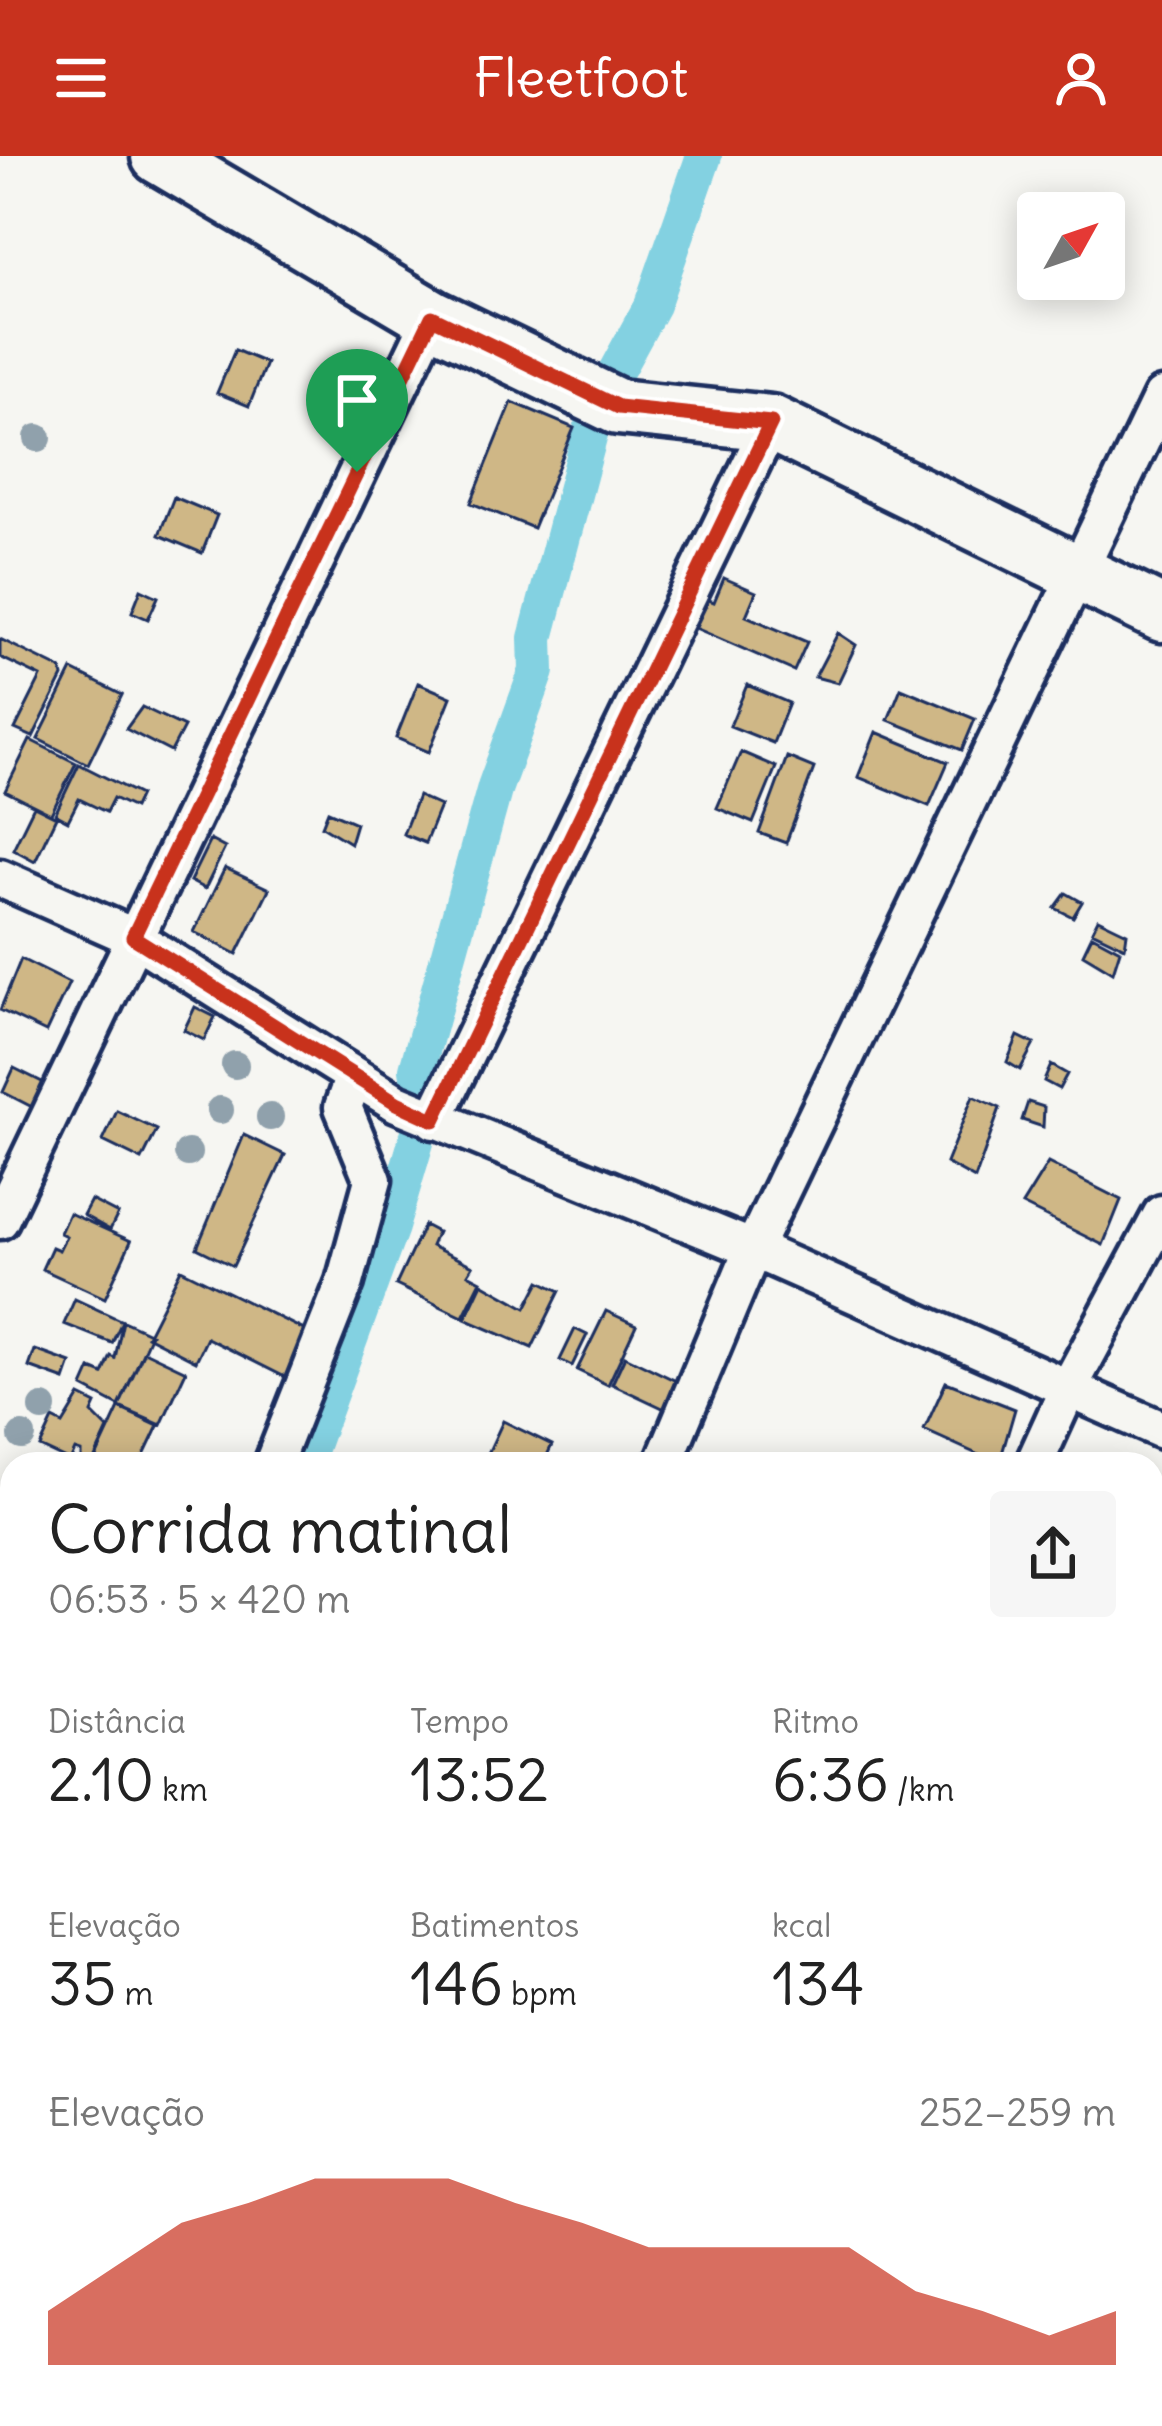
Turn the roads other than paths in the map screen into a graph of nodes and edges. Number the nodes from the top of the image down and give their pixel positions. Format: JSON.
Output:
{"nodes":[{"id":1,"x":159,"y":156,"type":"edge"},
{"id":2,"x":432,"y":317,"type":"junction"},
{"id":3,"x":1162,"y":397,"type":"edge"},
{"id":4,"x":771,"y":423,"type":"junction"},
{"id":5,"x":1074,"y":571,"type":"junction"},
{"id":6,"x":1162,"y":614,"type":"edge"},
{"id":7,"x":0,"y":878,"type":"edge"},
{"id":8,"x":133,"y":937,"type":"junction"},
{"id":9,"x":354,"y":1076,"type":"junction"},
{"id":10,"x":434,"y":1120,"type":"junction"},
{"id":11,"x":1162,"y":1214,"type":"edge"},
{"id":12,"x":0,"y":1220,"type":"edge"},
{"id":13,"x":753,"y":1250,"type":"junction"},
{"id":14,"x":1069,"y":1387,"type":"junction"},
{"id":15,"x":1162,"y":1430,"type":"edge"},
{"id":16,"x":278,"y":1452,"type":"edge"},
{"id":17,"x":668,"y":1452,"type":"edge"},
{"id":18,"x":1039,"y":1452,"type":"edge"}],
"edges":[{"from":1,"to":2,"type":"street"},
{"from":2,"to":4,"type":"street"},
{"from":2,"to":8,"type":"street"},
{"from":3,"to":5,"type":"street"},
{"from":4,"to":5,"type":"street"},
{"from":4,"to":10,"type":"street"},
{"from":5,"to":6,"type":"street"},
{"from":5,"to":13,"type":"street"},
{"from":7,"to":8,"type":"street"},
{"from":8,"to":9,"type":"street"},
{"from":8,"to":12,"type":"street"},
{"from":9,"to":10,"type":"street"},
{"from":9,"to":16,"type":"street"},
{"from":10,"to":13,"type":"street"},
{"from":11,"to":14,"type":"street"},
{"from":13,"to":14,"type":"street"},
{"from":13,"to":17,"type":"street"},
{"from":14,"to":15,"type":"street"},
{"from":14,"to":18,"type":"street"}]}
